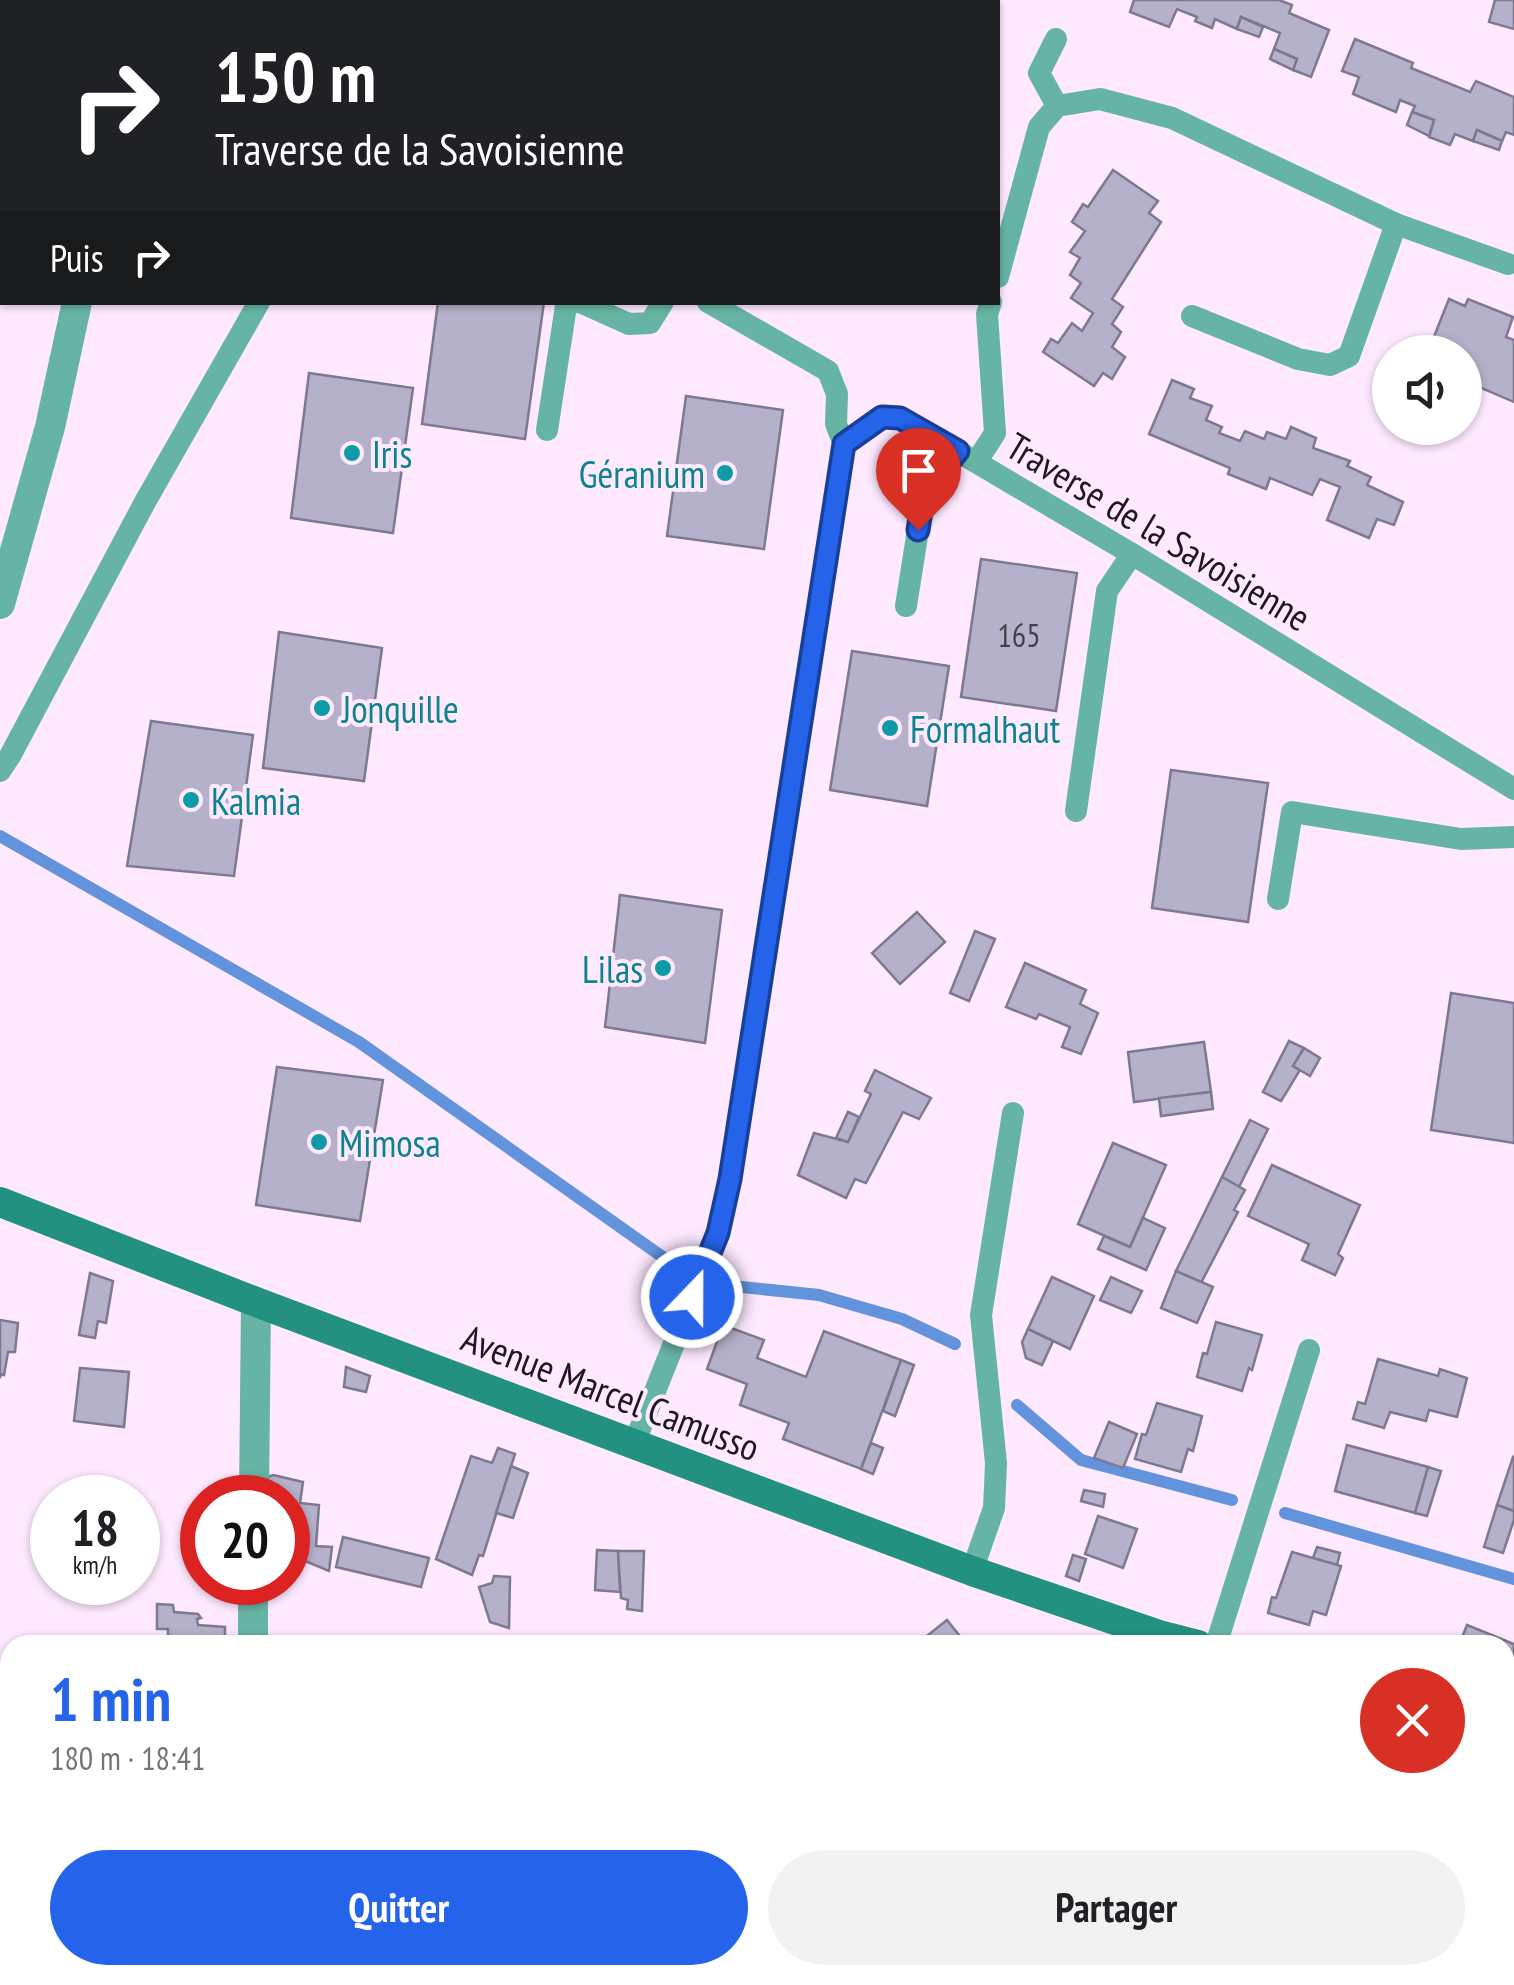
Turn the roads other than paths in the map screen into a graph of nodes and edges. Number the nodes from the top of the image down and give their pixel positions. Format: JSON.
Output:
{"nodes":[{"id":1,"x":1056,"y":38,"type":"dead end"},
{"id":2,"x":1057,"y":106,"type":"junction"},
{"id":3,"x":1396,"y":224,"type":"junction"},
{"id":4,"x":1508,"y":264,"type":"dead end"},
{"id":5,"x":1000,"y":270,"type":"edge"},
{"id":6,"x":76,"y":305,"type":"edge"},
{"id":7,"x":257,"y":305,"type":"edge"},
{"id":8,"x":569,"y":305,"type":"edge"},
{"id":9,"x":584,"y":305,"type":"edge"},
{"id":10,"x":661,"y":305,"type":"edge"},
{"id":11,"x":713,"y":305,"type":"edge"},
{"id":12,"x":989,"y":305,"type":"edge"},
{"id":13,"x":1192,"y":316,"type":"dead end"},
{"id":14,"x":548,"y":430,"type":"dead end"},
{"id":15,"x":844,"y":444,"type":"junction"},
{"id":16,"x":968,"y":456,"type":"junction"},
{"id":17,"x":1132,"y":554,"type":"junction"},
{"id":18,"x":0,"y":604,"type":"edge"},
{"id":19,"x":906,"y":606,"type":"dead end"},
{"id":20,"x":0,"y":771,"type":"edge"},
{"id":21,"x":1514,"y":789,"type":"edge"},
{"id":22,"x":1076,"y":811,"type":"dead end"},
{"id":23,"x":1514,"y":837,"type":"edge"},
{"id":24,"x":1278,"y":899,"type":"dead end"},
{"id":25,"x":1013,"y":1113,"type":"dead end"},
{"id":26,"x":0,"y":1202,"type":"edge"},
{"id":27,"x":256,"y":1302,"type":"junction"},
{"id":28,"x":1310,"y":1350,"type":"dead end"},
{"id":29,"x":634,"y":1444,"type":"junction"},
{"id":30,"x":254,"y":1475,"type":"edge"},
{"id":31,"x":972,"y":1571,"type":"junction"},
{"id":32,"x":254,"y":1605,"type":"edge"},
{"id":33,"x":253,"y":1635,"type":"edge"},
{"id":34,"x":1156,"y":1635,"type":"edge"},
{"id":35,"x":1219,"y":1635,"type":"edge"}],
"edges":[{"from":1,"to":2,"type":"lane"},
{"from":2,"to":3,"type":"lane"},
{"from":2,"to":5,"type":"lane"},
{"from":3,"to":4,"type":"lane"},
{"from":3,"to":13,"type":"lane"},
{"from":6,"to":18,"type":"street"},
{"from":7,"to":20,"type":"lane"},
{"from":8,"to":14,"type":"lane"},
{"from":9,"to":10,"type":"lane"},
{"from":11,"to":15,"type":"lane"},
{"from":12,"to":16,"type":"lane"},
{"from":15,"to":16,"type":"lane","name":"Traverse de la Savoisienne"},
{"from":15,"to":29,"type":"lane"},
{"from":16,"to":17,"type":"lane","name":"Traverse de la Savoisienne"},
{"from":16,"to":19,"type":"lane"},
{"from":17,"to":21,"type":"lane","name":"Traverse de la Savoisienne"},
{"from":17,"to":22,"type":"lane"},
{"from":23,"to":24,"type":"lane"},
{"from":25,"to":31,"type":"lane"},
{"from":26,"to":27,"type":"street","name":"Avenue Marcel Camusso"},
{"from":27,"to":29,"type":"street","name":"Avenue Marcel Camusso"},
{"from":27,"to":30,"type":"street"},
{"from":28,"to":35,"type":"lane"},
{"from":29,"to":31,"type":"street","name":"Avenue Marcel Camusso"},
{"from":31,"to":34,"type":"street","name":"Avenue Marcel Camusso"},
{"from":32,"to":33,"type":"street"}]}
